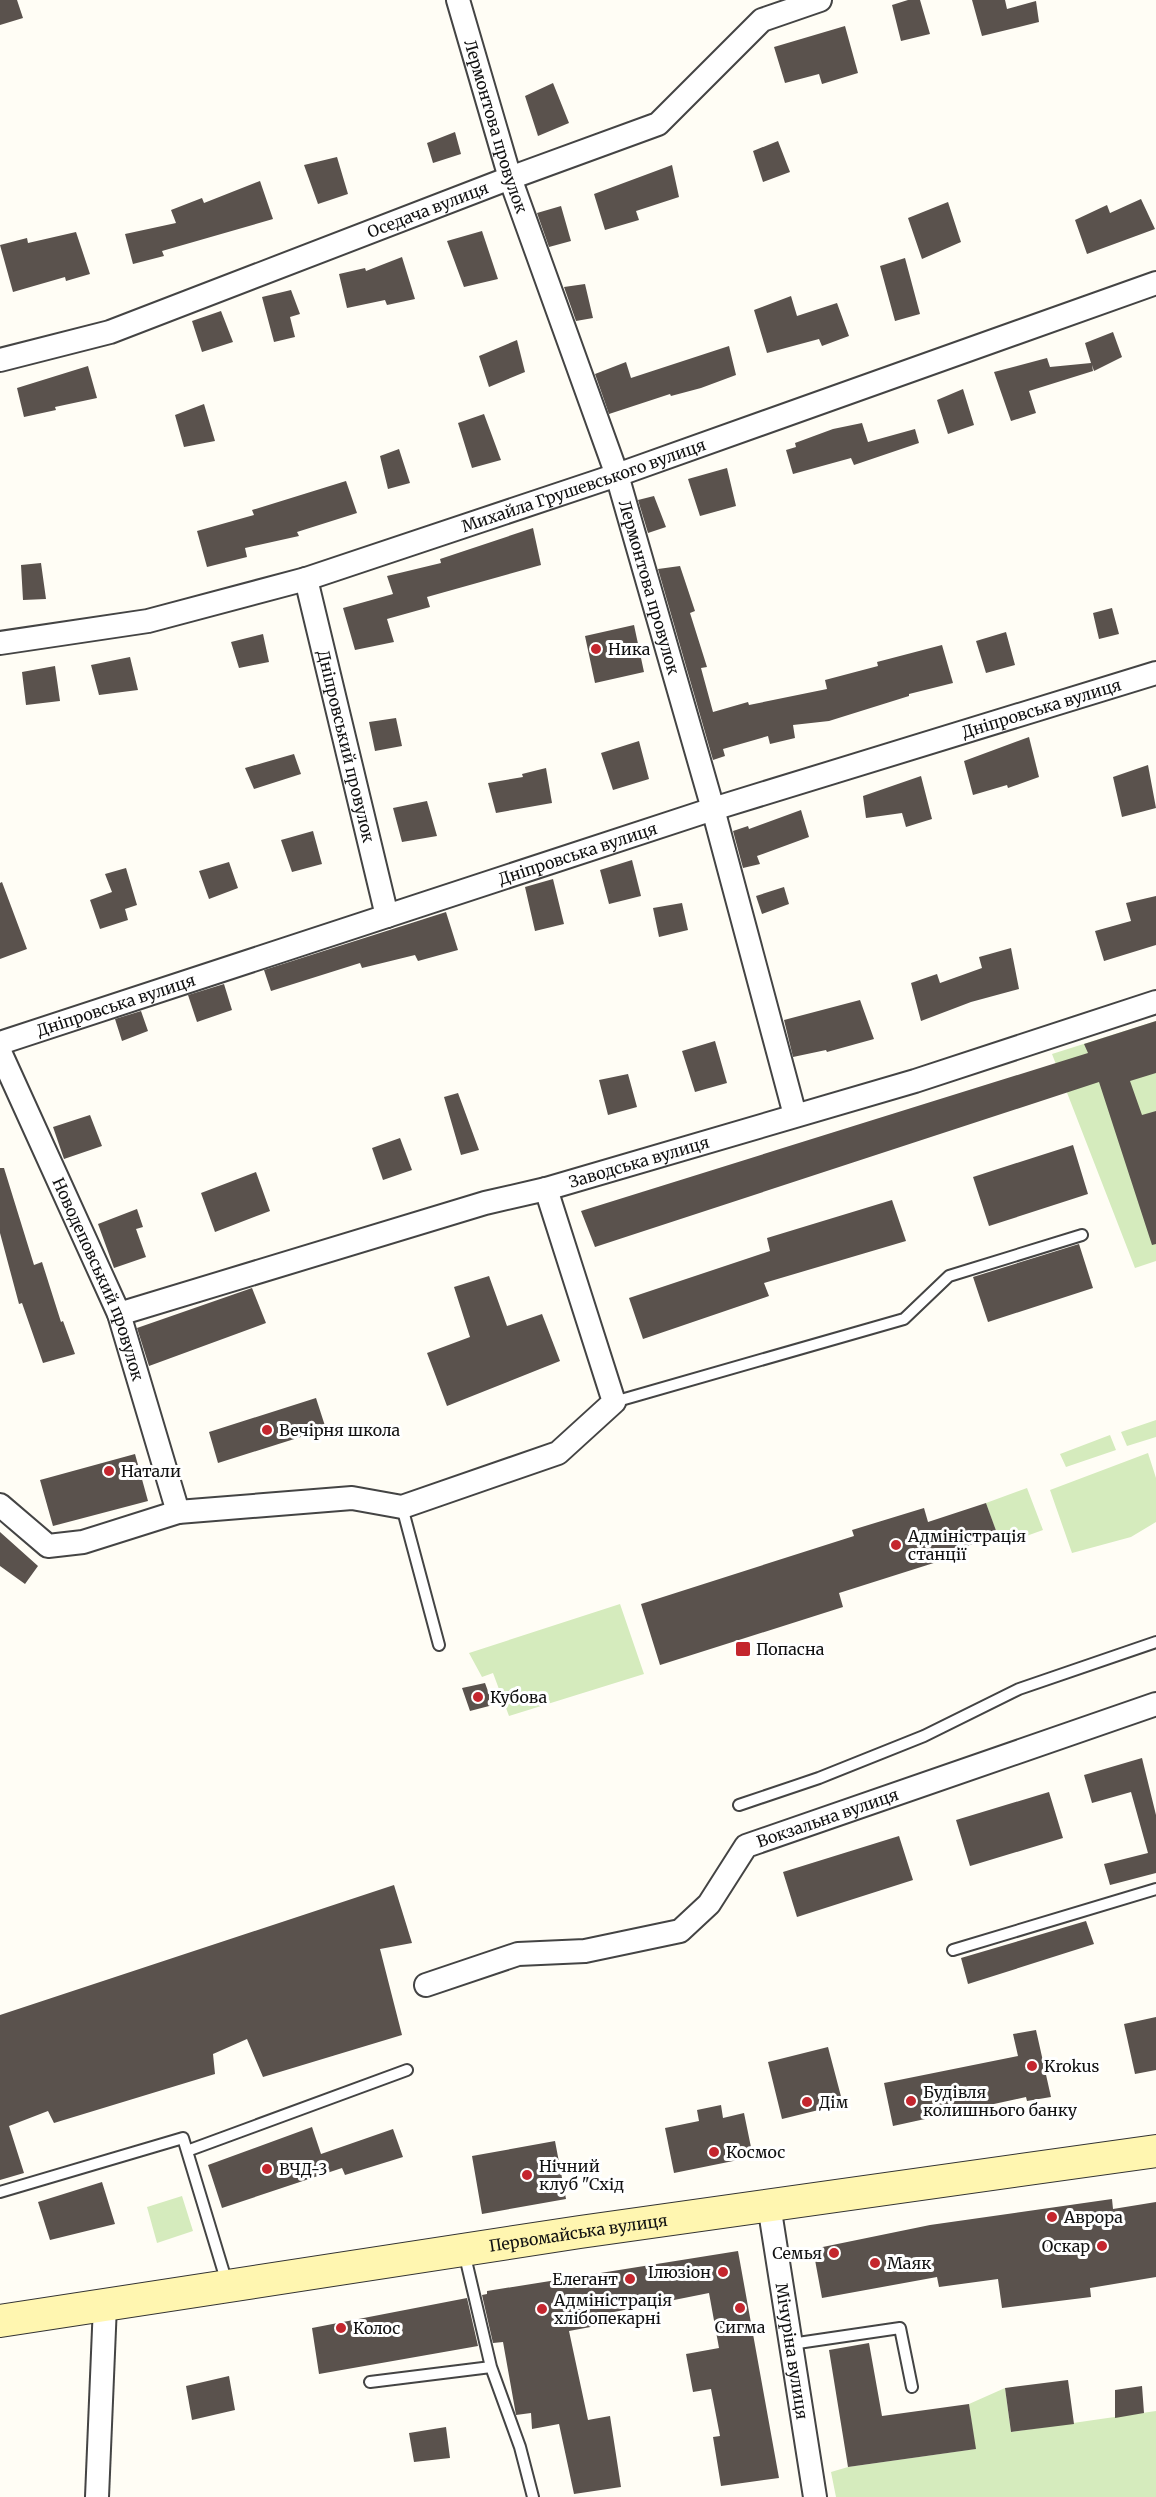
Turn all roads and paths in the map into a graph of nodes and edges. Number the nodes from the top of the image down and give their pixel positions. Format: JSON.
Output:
{"nodes":[{"id":1,"x":458,"y":0,"type":"edge"},
{"id":2,"x":820,"y":0,"type":"edge"},
{"id":3,"x":510,"y":178,"type":"junction"},
{"id":4,"x":1156,"y":283,"type":"edge"},
{"id":5,"x":0,"y":360,"type":"edge"},
{"id":6,"x":617,"y":475,"type":"junction"},
{"id":7,"x":306,"y":579,"type":"junction"},
{"id":8,"x":0,"y":643,"type":"edge"},
{"id":9,"x":1156,"y":673,"type":"edge"},
{"id":10,"x":713,"y":809,"type":"junction"},
{"id":11,"x":387,"y":916,"type":"junction"},
{"id":12,"x":1156,"y":1002,"type":"edge"},
{"id":13,"x":0,"y":1043,"type":"edge"},
{"id":14,"x":0,"y":1052,"type":"edge"},
{"id":15,"x":795,"y":1115,"type":"junction"},
{"id":16,"x":546,"y":1189,"type":"junction"},
{"id":17,"x":1082,"y":1235,"type":"dead end"},
{"id":18,"x":119,"y":1314,"type":"junction"},
{"id":19,"x":614,"y":1402,"type":"junction"},
{"id":20,"x":0,"y":1504,"type":"edge"},
{"id":21,"x":402,"y":1507,"type":"junction"},
{"id":22,"x":178,"y":1512,"type":"junction"},
{"id":23,"x":1156,"y":1641,"type":"edge"},
{"id":24,"x":439,"y":1646,"type":"dead end"},
{"id":25,"x":1156,"y":1704,"type":"edge"},
{"id":26,"x":739,"y":1805,"type":"dead end"},
{"id":27,"x":1156,"y":1889,"type":"edge"},
{"id":28,"x":953,"y":1950,"type":"dead end"},
{"id":29,"x":426,"y":1985,"type":"dead end"},
{"id":30,"x":407,"y":2070,"type":"dead end"},
{"id":31,"x":187,"y":2151,"type":"junction"},
{"id":32,"x":1156,"y":2151,"type":"edge"},
{"id":33,"x":0,"y":2192,"type":"edge"},
{"id":34,"x":769,"y":2205,"type":"junction"},
{"id":35,"x":464,"y":2249,"type":"junction"},
{"id":36,"x":228,"y":2286,"type":"junction"},
{"id":37,"x":105,"y":2305,"type":"junction"},
{"id":38,"x":0,"y":2320,"type":"edge"},
{"id":39,"x":791,"y":2344,"type":"junction"},
{"id":40,"x":491,"y":2367,"type":"junction"},
{"id":41,"x":370,"y":2382,"type":"dead end"},
{"id":42,"x":912,"y":2387,"type":"dead end"},
{"id":43,"x":96,"y":2497,"type":"edge"},
{"id":44,"x":534,"y":2497,"type":"edge"},
{"id":45,"x":815,"y":2497,"type":"edge"}],
"edges":[{"from":1,"to":3,"type":"street","name":"Лермонтова провулок"},
{"from":2,"to":3,"type":"street","name":"Оседача вулиця"},
{"from":3,"to":5,"type":"street","name":"Оседача вулиця"},
{"from":3,"to":6,"type":"street","name":"Лермонтова провулок"},
{"from":4,"to":6,"type":"street","name":"Михайла Грушевського вулиця"},
{"from":6,"to":7,"type":"street","name":"Михайла Грушевського вулиця"},
{"from":6,"to":10,"type":"street","name":"Лермонтова провулок"},
{"from":7,"to":8,"type":"street","name":"Михайла Грушевського вулиця"},
{"from":7,"to":11,"type":"street","name":"Дніпровський провулок"},
{"from":9,"to":10,"type":"street","name":"Дніпровська вулиця"},
{"from":10,"to":11,"type":"street","name":"Дніпровська вулиця"},
{"from":10,"to":15,"type":"street","name":"Лермонтова провулок"},
{"from":11,"to":13,"type":"street","name":"Дніпровська вулиця"},
{"from":12,"to":15,"type":"street","name":"Заводська вулиця"},
{"from":14,"to":18,"type":"street","name":"Новодеповський провулок"},
{"from":15,"to":16,"type":"street","name":"Заводська вулиця"},
{"from":16,"to":18,"type":"street","name":"Заводська вулиця"},
{"from":16,"to":19,"type":"street"},
{"from":17,"to":19,"type":"lane"},
{"from":18,"to":22,"type":"street","name":"Новодеповський провулок"},
{"from":19,"to":21,"type":"street"},
{"from":20,"to":22,"type":"street"},
{"from":21,"to":22,"type":"street"},
{"from":21,"to":24,"type":"lane"},
{"from":23,"to":26,"type":"lane"},
{"from":25,"to":29,"type":"street","name":"Вокзальна вулиця"},
{"from":27,"to":28,"type":"lane"},
{"from":30,"to":31,"type":"lane"},
{"from":31,"to":33,"type":"lane"},
{"from":31,"to":36,"type":"lane"},
{"from":32,"to":34,"type":"street","name":"Первомайська вулиця"},
{"from":34,"to":35,"type":"street","name":"Первомайська вулиця"},
{"from":34,"to":39,"type":"street","name":"Мічуріна вулиця"},
{"from":35,"to":36,"type":"street","name":"Первомайська вулиця"},
{"from":35,"to":40,"type":"lane"},
{"from":36,"to":37,"type":"street","name":"Первомайська вулиця"},
{"from":37,"to":38,"type":"street","name":"Первомайська вулиця"},
{"from":37,"to":43,"type":"street"},
{"from":39,"to":42,"type":"lane"},
{"from":39,"to":45,"type":"street","name":"Мічуріна вулиця"},
{"from":40,"to":41,"type":"lane"},
{"from":40,"to":44,"type":"lane"}]}
